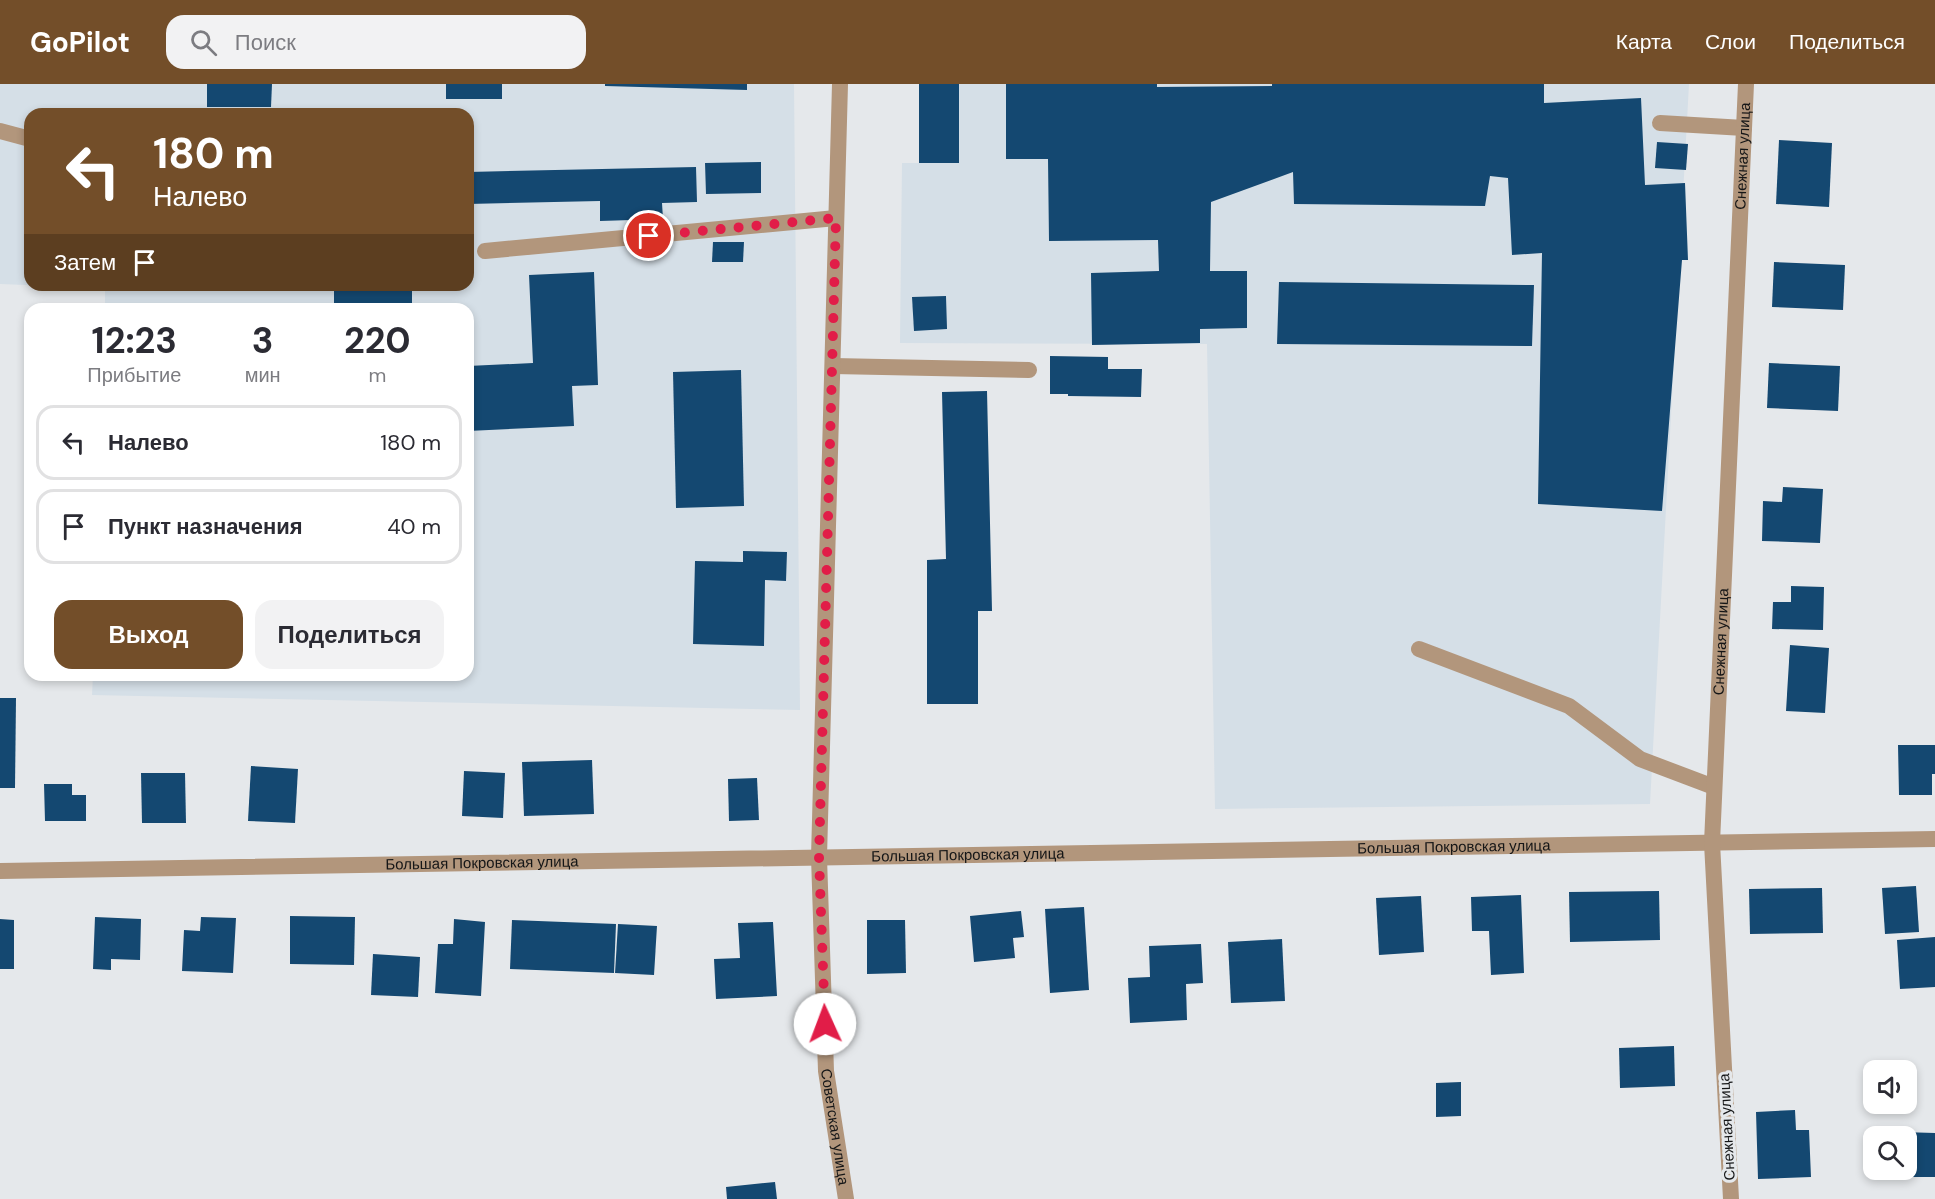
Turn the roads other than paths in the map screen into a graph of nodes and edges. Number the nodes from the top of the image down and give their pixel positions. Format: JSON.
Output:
{"nodes":[{"id":1,"x":840,"y":84,"type":"edge"},
{"id":2,"x":1746,"y":84,"type":"edge"},
{"id":3,"x":1660,"y":123,"type":"dead end"},
{"id":4,"x":1744,"y":128,"type":"junction"},
{"id":5,"x":0,"y":131,"type":"edge"},
{"id":6,"x":24,"y":137,"type":"edge"},
{"id":7,"x":836,"y":218,"type":"junction"},
{"id":8,"x":485,"y":250,"type":"dead end"},
{"id":9,"x":832,"y":366,"type":"junction"},
{"id":10,"x":1029,"y":370,"type":"dead end"},
{"id":11,"x":1419,"y":649,"type":"dead end"},
{"id":12,"x":1714,"y":788,"type":"junction"},
{"id":13,"x":1935,"y":839,"type":"edge"},
{"id":14,"x":1712,"y":843,"type":"junction"},
{"id":15,"x":819,"y":857,"type":"junction"},
{"id":16,"x":0,"y":871,"type":"edge"},
{"id":17,"x":846,"y":1199,"type":"edge"},
{"id":18,"x":1731,"y":1199,"type":"edge"}],
"edges":[{"from":1,"to":7,"type":"street","name":"Советская улица"},
{"from":2,"to":4,"type":"street","name":"Снежная улица"},
{"from":3,"to":4,"type":"street"},
{"from":4,"to":12,"type":"street","name":"Снежная улица"},
{"from":5,"to":6,"type":"street"},
{"from":7,"to":8,"type":"street"},
{"from":7,"to":9,"type":"street","name":"Советская улица"},
{"from":9,"to":10,"type":"street"},
{"from":9,"to":15,"type":"street","name":"Советская улица"},
{"from":11,"to":12,"type":"street"},
{"from":12,"to":14,"type":"street","name":"Снежная улица"},
{"from":13,"to":14,"type":"street","name":"Большая Покровская улица"},
{"from":14,"to":15,"type":"street","name":"Большая Покровская улица"},
{"from":14,"to":18,"type":"street","name":"Снежная улица"},
{"from":15,"to":16,"type":"street","name":"Большая Покровская улица"},
{"from":15,"to":17,"type":"street","name":"Советская улица"}]}
